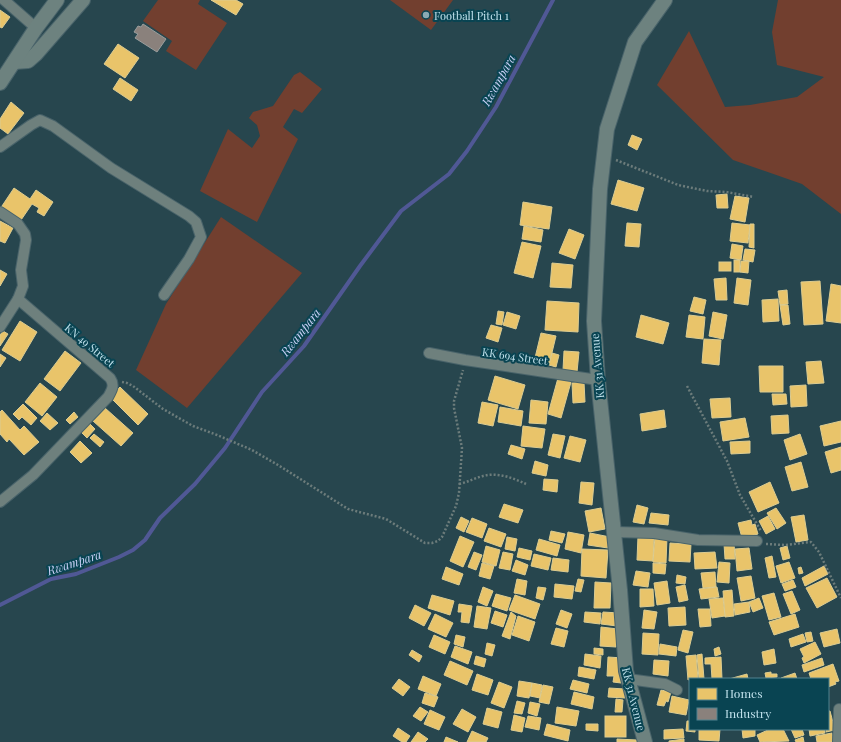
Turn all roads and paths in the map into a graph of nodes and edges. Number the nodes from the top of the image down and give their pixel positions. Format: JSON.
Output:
{"nodes":[{"id":1,"x":4,"y":0,"type":"edge"},
{"id":2,"x":57,"y":0,"type":"edge"},
{"id":3,"x":83,"y":0,"type":"edge"},
{"id":4,"x":665,"y":0,"type":"edge"},
{"id":5,"x":36,"y":28,"type":"junction"},
{"id":6,"x":14,"y":62,"type":"junction"},
{"id":7,"x":0,"y":83,"type":"edge"},
{"id":8,"x":0,"y":146,"type":"edge"},
{"id":9,"x":614,"y":159,"type":"dead end"},
{"id":10,"x":754,"y":196,"type":"dead end"},
{"id":11,"x":0,"y":212,"type":"edge"},
{"id":12,"x":164,"y":295,"type":"dead end"},
{"id":13,"x":18,"y":299,"type":"junction"},
{"id":14,"x":0,"y":327,"type":"edge"},
{"id":15,"x":429,"y":353,"type":"dead end"},
{"id":16,"x":466,"y":360,"type":"junction"},
{"id":17,"x":598,"y":380,"type":"junction"},
{"id":18,"x":113,"y":385,"type":"junction"},
{"id":19,"x":687,"y":386,"type":"dead end"},
{"id":20,"x":460,"y":484,"type":"junction"},
{"id":21,"x":526,"y":484,"type":"dead end"},
{"id":22,"x":0,"y":502,"type":"edge"},
{"id":23,"x":614,"y":532,"type":"junction"},
{"id":24,"x":762,"y":539,"type":"junction"},
{"id":25,"x":841,"y":598,"type":"edge"},
{"id":26,"x":628,"y":679,"type":"junction"},
{"id":27,"x":677,"y":690,"type":"dead end"},
{"id":28,"x":839,"y":709,"type":"dead end"},
{"id":29,"x":645,"y":742,"type":"edge"},
{"id":30,"x":838,"y":742,"type":"edge"}],
"edges":[{"from":1,"to":5,"type":"street"},
{"from":2,"to":5,"type":"street"},
{"from":3,"to":6,"type":"street"},
{"from":4,"to":17,"type":"street","name":"KK 31 Avenue"},
{"from":5,"to":6,"type":"street"},
{"from":6,"to":7,"type":"street"},
{"from":8,"to":12,"type":"street"},
{"from":9,"to":10,"type":"path"},
{"from":11,"to":13,"type":"street"},
{"from":13,"to":14,"type":"street"},
{"from":13,"to":18,"type":"street","name":"KN 49 Street"},
{"from":15,"to":16,"type":"street","name":"KK 694 Street"},
{"from":16,"to":17,"type":"street","name":"KK 694 Street"},
{"from":16,"to":20,"type":"path"},
{"from":17,"to":23,"type":"street","name":"KK 31 Avenue"},
{"from":18,"to":20,"type":"path"},
{"from":18,"to":22,"type":"street","name":"KN 49 Street"},
{"from":19,"to":24,"type":"path"},
{"from":20,"to":21,"type":"path"},
{"from":23,"to":24,"type":"street"},
{"from":23,"to":26,"type":"street","name":"KK 31 Avenue"},
{"from":24,"to":25,"type":"path"},
{"from":26,"to":27,"type":"street"},
{"from":26,"to":29,"type":"street","name":"KK 31 Avenue"},
{"from":28,"to":30,"type":"street"}]}
